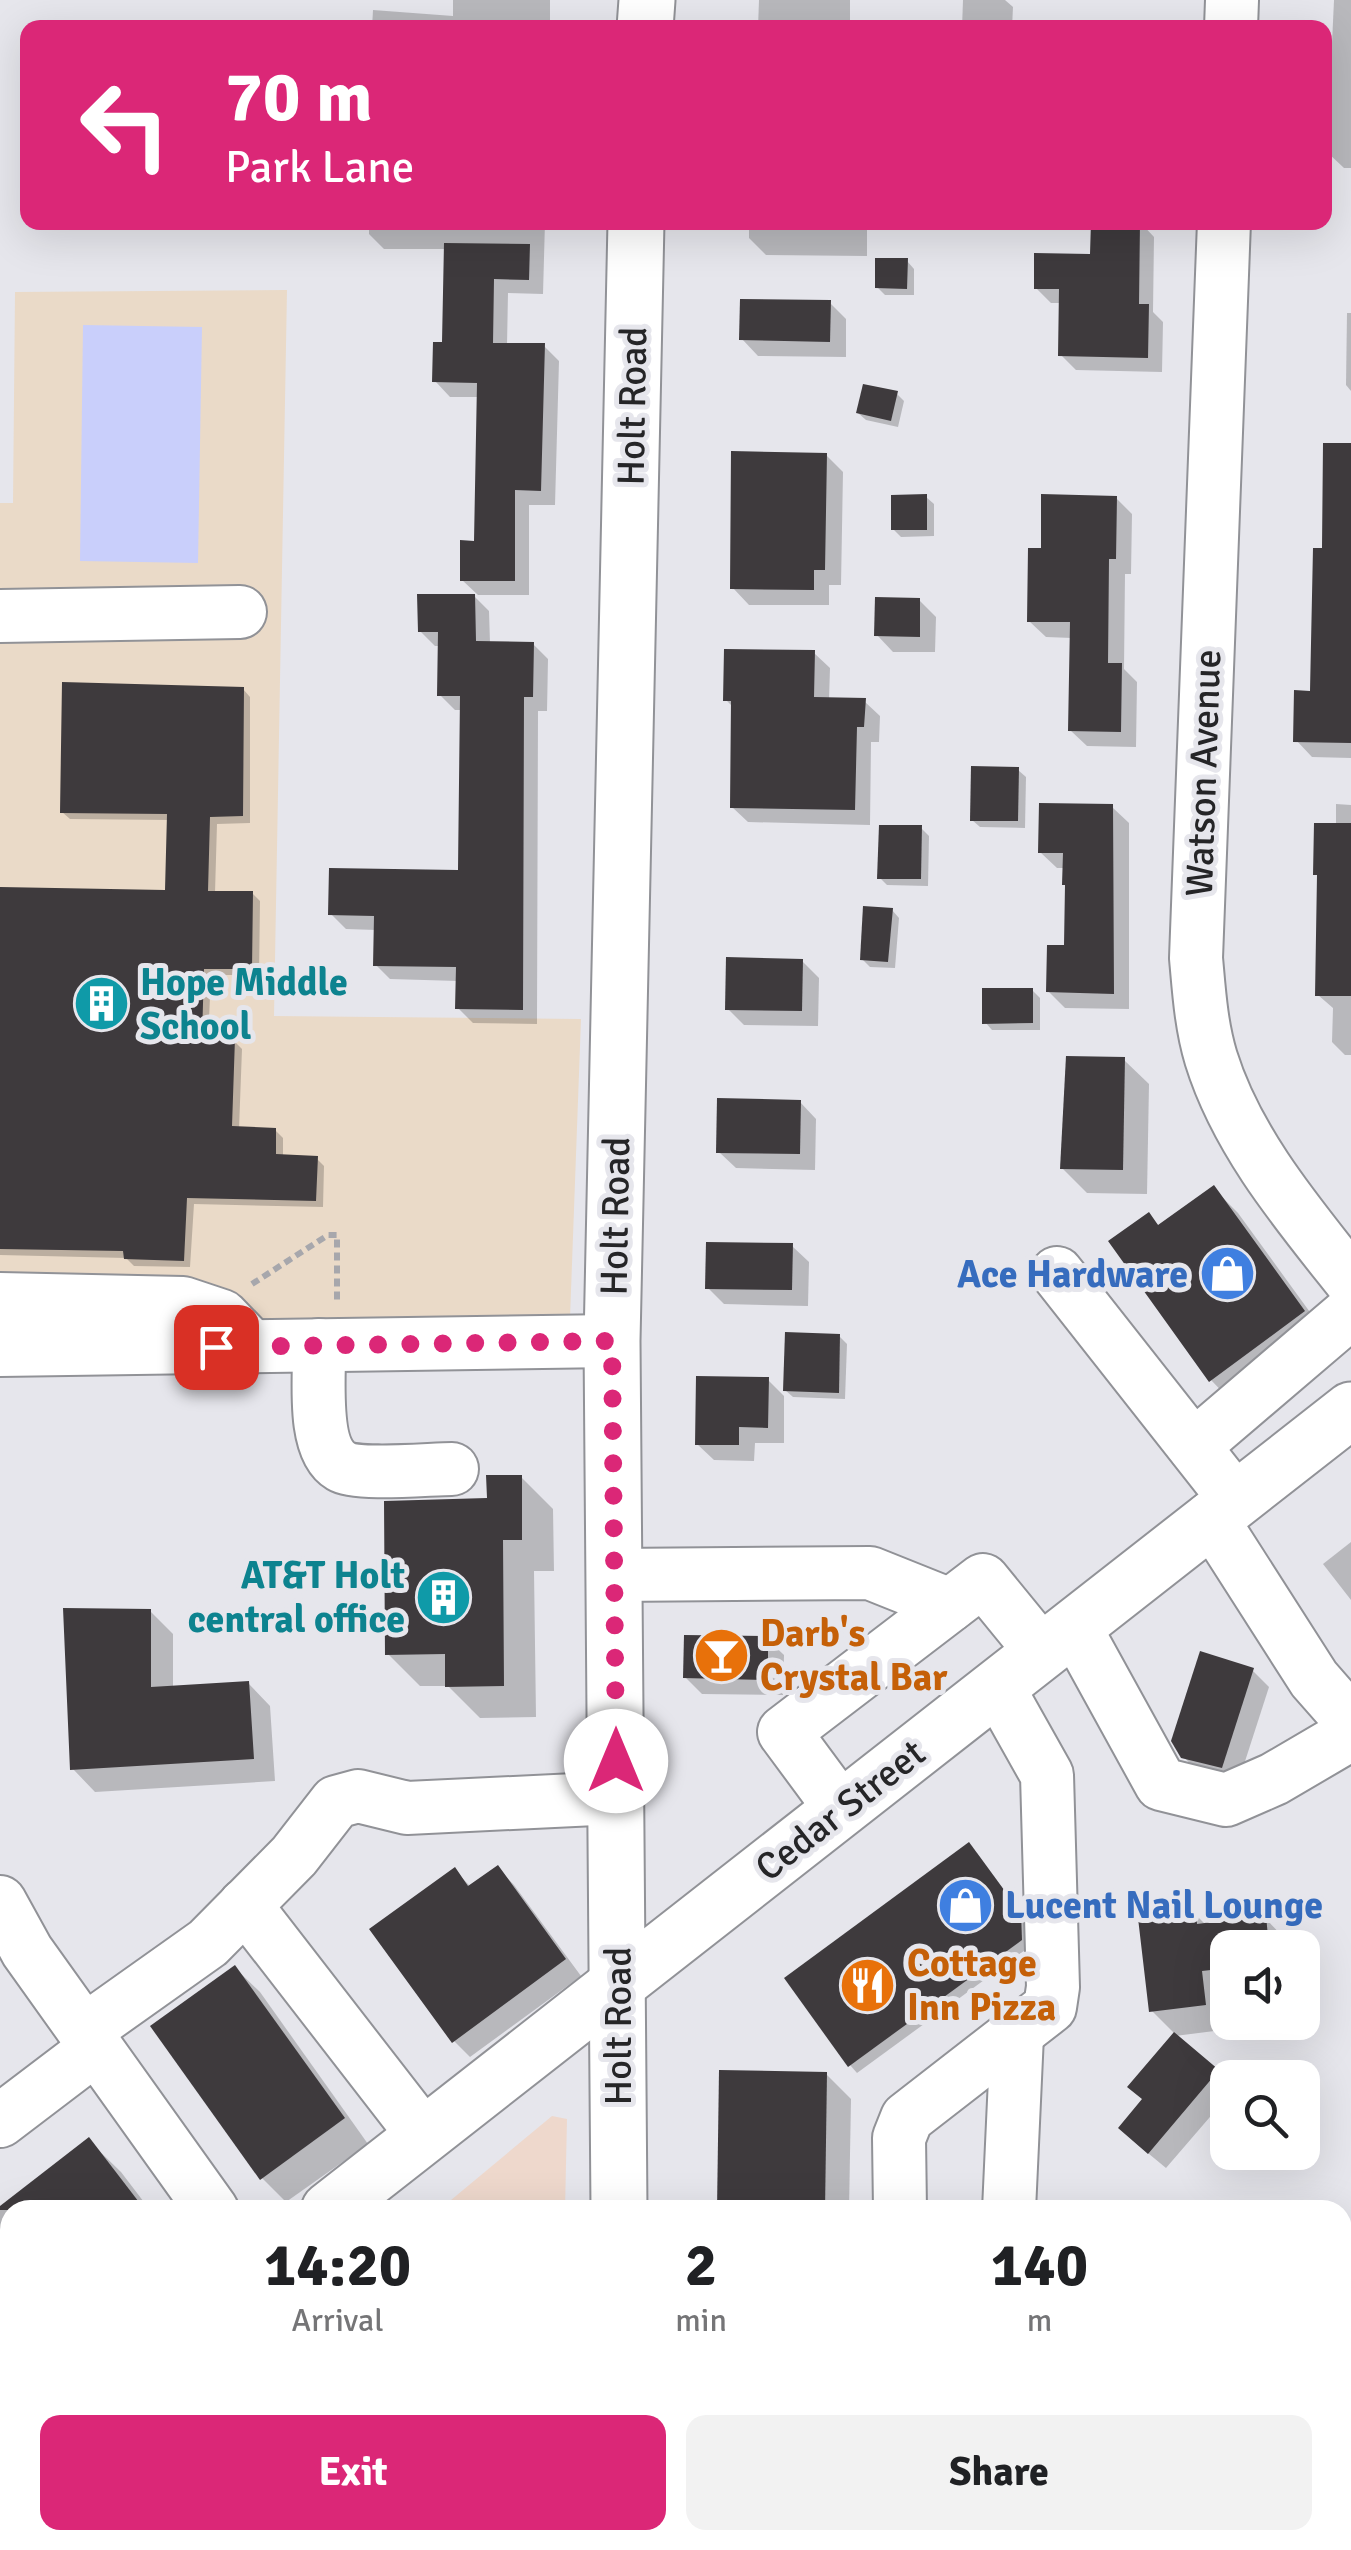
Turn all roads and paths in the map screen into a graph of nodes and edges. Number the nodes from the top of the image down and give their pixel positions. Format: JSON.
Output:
{"nodes":[{"id":1,"x":636,"y":230,"type":"edge"},
{"id":2,"x":1224,"y":230,"type":"edge"},
{"id":3,"x":240,"y":612,"type":"dead end"},
{"id":4,"x":0,"y":616,"type":"edge"},
{"id":5,"x":1058,"y":1273,"type":"dead end"},
{"id":6,"x":1351,"y":1281,"type":"edge"},
{"id":7,"x":238,"y":1288,"type":"dead end"},
{"id":8,"x":0,"y":1300,"type":"edge"},
{"id":9,"x":1351,"y":1312,"type":"edge"},
{"id":10,"x":328,"y":1330,"type":"junction"},
{"id":11,"x":612,"y":1341,"type":"junction"},
{"id":12,"x":251,"y":1346,"type":"junction"},
{"id":13,"x":0,"y":1350,"type":"edge"},
{"id":14,"x":1351,"y":1410,"type":"edge"},
{"id":15,"x":1194,"y":1446,"type":"junction"},
{"id":16,"x":452,"y":1469,"type":"dead end"},
{"id":17,"x":1223,"y":1508,"type":"junction"},
{"id":18,"x":614,"y":1575,"type":"junction"},
{"id":19,"x":950,"y":1605,"type":"junction"},
{"id":20,"x":1058,"y":1639,"type":"junction"},
{"id":21,"x":997,"y":1686,"type":"junction"},
{"id":22,"x":1351,"y":1722,"type":"edge"},
{"id":23,"x":1351,"y":1734,"type":"edge"},
{"id":24,"x":616,"y":1798,"type":"junction"},
{"id":25,"x":841,"y":1810,"type":"junction"},
{"id":26,"x":0,"y":1902,"type":"edge"},
{"id":27,"x":245,"y":1905,"type":"junction"},
{"id":28,"x":618,"y":1986,"type":"junction"},
{"id":29,"x":1016,"y":2034,"type":"junction"},
{"id":30,"x":90,"y":2039,"type":"junction"},
{"id":31,"x":4,"y":2109,"type":"edge"},
{"id":32,"x":424,"y":2136,"type":"junction"},
{"id":33,"x":205,"y":2200,"type":"edge"},
{"id":34,"x":342,"y":2200,"type":"edge"},
{"id":35,"x":619,"y":2200,"type":"edge"},
{"id":36,"x":900,"y":2200,"type":"edge"},
{"id":37,"x":1008,"y":2200,"type":"edge"}],
"edges":[{"from":1,"to":11,"type":"main road","name":"Holt Road"},
{"from":2,"to":6,"type":"street","name":"Watson Avenue"},
{"from":3,"to":4,"type":"street"},
{"from":5,"to":15,"type":"street"},
{"from":7,"to":10,"type":"path"},
{"from":8,"to":12,"type":"street"},
{"from":9,"to":15,"type":"street"},
{"from":10,"to":11,"type":"street"},
{"from":10,"to":12,"type":"street"},
{"from":10,"to":16,"type":"street"},
{"from":11,"to":18,"type":"main road","name":"Holt Road"},
{"from":12,"to":13,"type":"street"},
{"from":14,"to":17,"type":"main road","name":"Cedar Street"},
{"from":15,"to":17,"type":"street"},
{"from":17,"to":20,"type":"main road","name":"Cedar Street"},
{"from":17,"to":22,"type":"street"},
{"from":18,"to":19,"type":"street"},
{"from":18,"to":24,"type":"main road","name":"Holt Road"},
{"from":19,"to":20,"type":"street"},
{"from":19,"to":25,"type":"street"},
{"from":20,"to":21,"type":"main road","name":"Cedar Street"},
{"from":20,"to":23,"type":"street"},
{"from":21,"to":25,"type":"main road","name":"Cedar Street"},
{"from":21,"to":29,"type":"street"},
{"from":24,"to":27,"type":"street"},
{"from":24,"to":28,"type":"main road","name":"Holt Road"},
{"from":25,"to":28,"type":"main road","name":"Cedar Street"},
{"from":26,"to":30,"type":"street"},
{"from":27,"to":30,"type":"street"},
{"from":27,"to":32,"type":"street"},
{"from":28,"to":32,"type":"main road","name":"Cedar Street"},
{"from":28,"to":35,"type":"main road","name":"Holt Road"},
{"from":29,"to":36,"type":"street"},
{"from":29,"to":37,"type":"street"},
{"from":30,"to":31,"type":"street"},
{"from":30,"to":33,"type":"street"},
{"from":32,"to":34,"type":"main road","name":"Cedar Street"}]}
